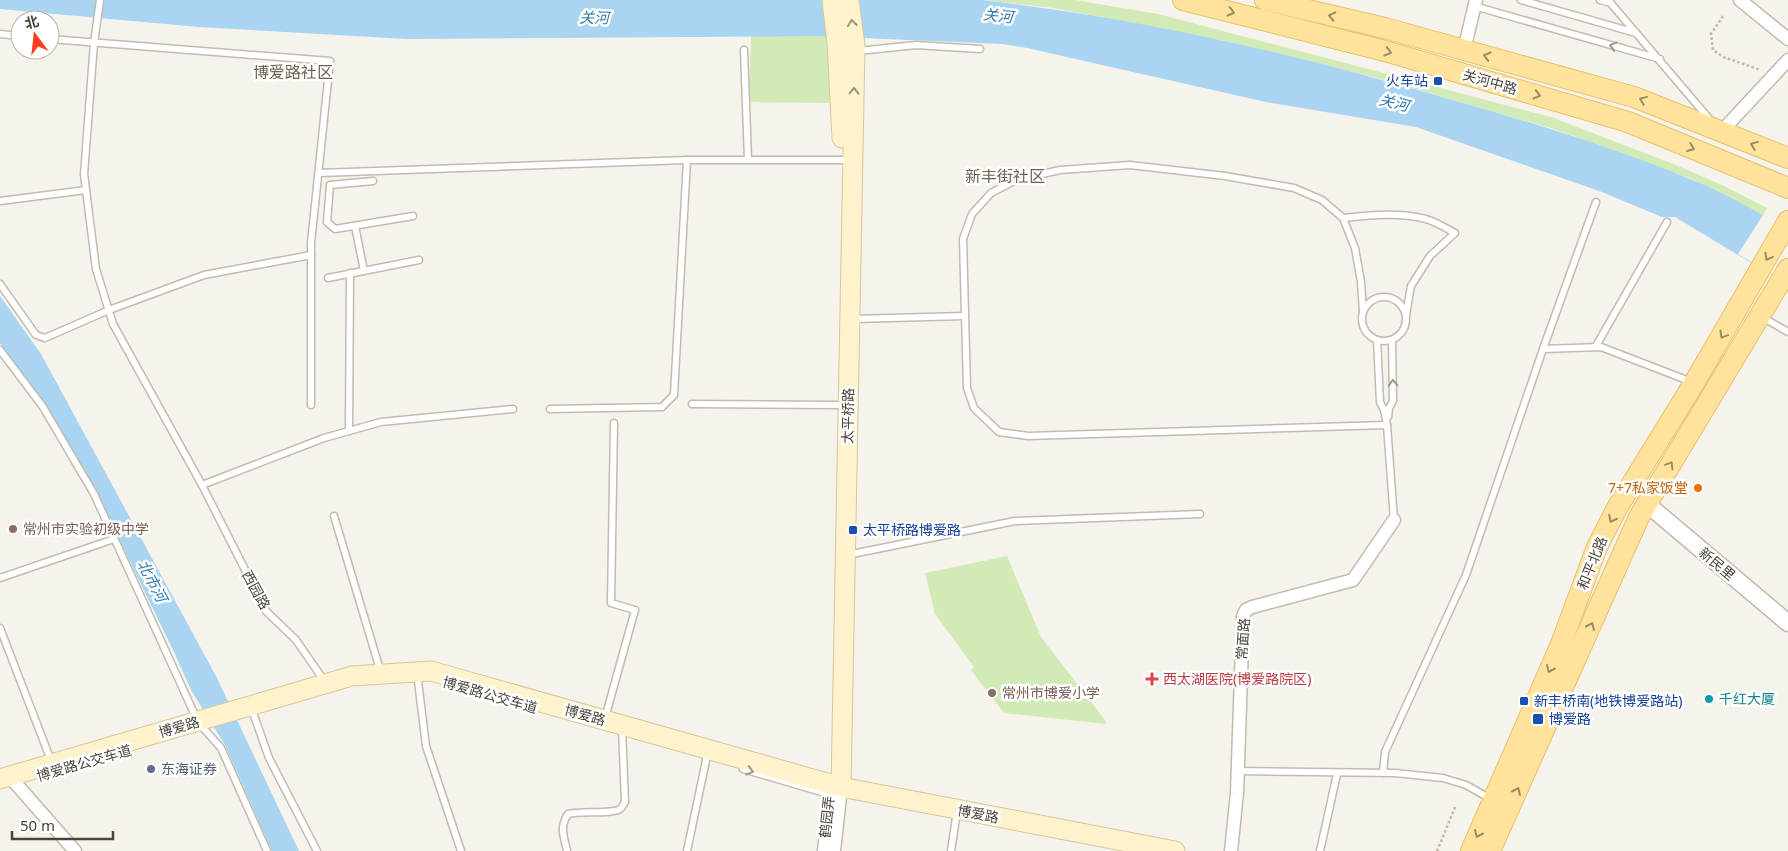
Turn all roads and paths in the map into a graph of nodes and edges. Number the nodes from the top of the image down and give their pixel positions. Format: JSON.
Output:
{"nodes":[{"id":1,"x":100,"y":0,"type":"edge"},
{"id":2,"x":832,"y":0,"type":"edge"},
{"id":3,"x":849,"y":0,"type":"edge"},
{"id":4,"x":1183,"y":0,"type":"edge"},
{"id":5,"x":1265,"y":0,"type":"edge"},
{"id":6,"x":1521,"y":0,"type":"edge"},
{"id":7,"x":1600,"y":0,"type":"edge"},
{"id":8,"x":1740,"y":0,"type":"edge"},
{"id":9,"x":1610,"y":2,"type":"edge"},
{"id":10,"x":1475,"y":3,"type":"edge"},
{"id":11,"x":1723,"y":16,"type":"dead end"},
{"id":12,"x":1637,"y":33,"type":"junction"},
{"id":13,"x":1788,"y":39,"type":"edge"},
{"id":14,"x":60,"y":40,"type":"edge"},
{"id":15,"x":94,"y":44,"type":"junction"},
{"id":16,"x":849,"y":46,"type":"junction"},
{"id":17,"x":980,"y":49,"type":"dead end"},
{"id":18,"x":744,"y":50,"type":"dead end"},
{"id":19,"x":1464,"y":50,"type":"junction"},
{"id":20,"x":1660,"y":60,"type":"junction"},
{"id":21,"x":1788,"y":60,"type":"edge"},
{"id":22,"x":1766,"y":72,"type":"dead end"},
{"id":23,"x":1721,"y":132,"type":"junction"},
{"id":24,"x":1788,"y":158,"type":"edge"},
{"id":25,"x":687,"y":160,"type":"junction"},
{"id":26,"x":748,"y":160,"type":"junction"},
{"id":27,"x":843,"y":160,"type":"junction"},
{"id":28,"x":319,"y":173,"type":"junction"},
{"id":29,"x":373,"y":181,"type":"dead end"},
{"id":30,"x":1788,"y":188,"type":"edge"},
{"id":31,"x":86,"y":190,"type":"junction"},
{"id":32,"x":0,"y":201,"type":"edge"},
{"id":33,"x":1596,"y":202,"type":"dead end"},
{"id":34,"x":413,"y":216,"type":"dead end"},
{"id":35,"x":1343,"y":218,"type":"junction"},
{"id":36,"x":1788,"y":221,"type":"edge"},
{"id":37,"x":1667,"y":222,"type":"dead end"},
{"id":38,"x":355,"y":226,"type":"junction"},
{"id":39,"x":311,"y":255,"type":"junction"},
{"id":40,"x":419,"y":260,"type":"dead end"},
{"id":41,"x":1788,"y":269,"type":"edge"},
{"id":42,"x":364,"y":271,"type":"junction"},
{"id":43,"x":350,"y":274,"type":"junction"},
{"id":44,"x":328,"y":278,"type":"dead end"},
{"id":45,"x":0,"y":284,"type":"edge"},
{"id":46,"x":109,"y":310,"type":"junction"},
{"id":47,"x":1363,"y":311,"type":"junction"},
{"id":48,"x":1764,"y":312,"type":"junction"},
{"id":49,"x":1406,"y":315,"type":"junction"},
{"id":50,"x":964,"y":316,"type":"junction"},
{"id":51,"x":850,"y":319,"type":"junction"},
{"id":52,"x":1788,"y":332,"type":"edge"},
{"id":53,"x":1377,"y":340,"type":"junction"},
{"id":54,"x":1392,"y":340,"type":"junction"},
{"id":55,"x":1596,"y":346,"type":"junction"},
{"id":56,"x":1543,"y":349,"type":"junction"},
{"id":57,"x":0,"y":350,"type":"edge"},
{"id":58,"x":1694,"y":383,"type":"junction"},
{"id":59,"x":692,"y":404,"type":"dead end"},
{"id":60,"x":311,"y":405,"type":"dead end"},
{"id":61,"x":838,"y":405,"type":"junction"},
{"id":62,"x":513,"y":409,"type":"dead end"},
{"id":63,"x":550,"y":409,"type":"dead end"},
{"id":64,"x":614,"y":422,"type":"dead end"},
{"id":65,"x":1387,"y":425,"type":"junction"},
{"id":66,"x":349,"y":431,"type":"junction"},
{"id":67,"x":202,"y":485,"type":"junction"},
{"id":68,"x":1647,"y":504,"type":"junction"},
{"id":69,"x":1200,"y":514,"type":"dead end"},
{"id":70,"x":334,"y":516,"type":"dead end"},
{"id":71,"x":1394,"y":520,"type":"joint"},
{"id":72,"x":114,"y":539,"type":"junction"},
{"id":73,"x":845,"y":555,"type":"junction"},
{"id":74,"x":0,"y":578,"type":"edge"},
{"id":75,"x":1788,"y":623,"type":"edge"},
{"id":76,"x":0,"y":628,"type":"edge"},
{"id":77,"x":381,"y":674,"type":"junction"},
{"id":78,"x":423,"y":677,"type":"junction"},
{"id":79,"x":354,"y":683,"type":"dead end"},
{"id":80,"x":326,"y":684,"type":"junction"},
{"id":81,"x":251,"y":711,"type":"junction"},
{"id":82,"x":549,"y":712,"type":"dead end"},
{"id":83,"x":204,"y":726,"type":"junction"},
{"id":84,"x":619,"y":729,"type":"junction"},
{"id":85,"x":707,"y":756,"type":"junction"},
{"id":86,"x":52,"y":764,"type":"junction"},
{"id":87,"x":735,"y":766,"type":"dead end"},
{"id":88,"x":1238,"y":771,"type":"junction"},
{"id":89,"x":1383,"y":773,"type":"junction"},
{"id":90,"x":1337,"y":774,"type":"junction"},
{"id":91,"x":12,"y":781,"type":"edge"},
{"id":92,"x":838,"y":792,"type":"junction"},
{"id":93,"x":1493,"y":800,"type":"junction"},
{"id":94,"x":1456,"y":805,"type":"dead end"},
{"id":95,"x":956,"y":815,"type":"junction"},
{"id":96,"x":75,"y":851,"type":"edge"},
{"id":97,"x":267,"y":851,"type":"edge"},
{"id":98,"x":317,"y":851,"type":"edge"},
{"id":99,"x":461,"y":851,"type":"edge"},
{"id":100,"x":568,"y":851,"type":"edge"},
{"id":101,"x":688,"y":851,"type":"edge"},
{"id":102,"x":824,"y":851,"type":"edge"},
{"id":103,"x":834,"y":851,"type":"edge"},
{"id":104,"x":951,"y":851,"type":"edge"},
{"id":105,"x":1175,"y":851,"type":"edge"},
{"id":106,"x":1231,"y":851,"type":"edge"},
{"id":107,"x":1320,"y":851,"type":"edge"},
{"id":108,"x":1437,"y":851,"type":"edge"},
{"id":109,"x":1471,"y":851,"type":"edge"},
{"id":110,"x":1490,"y":851,"type":"edge"}],
"edges":[{"from":1,"to":15,"type":"lane","name":"西园路"},
{"from":2,"to":16,"type":"main road"},
{"from":16,"to":3,"type":"main road","one_way":true},
{"from":4,"to":30,"type":"main road","name":"关河中路","one_way":true},
{"from":19,"to":5,"type":"main road","name":"关河中路","one_way":true},
{"from":6,"to":12,"type":"lane"},
{"from":7,"to":9,"type":"lane"},
{"from":8,"to":13,"type":"street"},
{"from":9,"to":12,"type":"lane"},
{"from":10,"to":19,"type":"street"},
{"from":20,"to":10,"type":"lane","one_way":true},
{"from":11,"to":22,"type":"path"},
{"from":12,"to":20,"type":"lane"},
{"from":14,"to":15,"type":"lane"},
{"from":15,"to":28,"type":"lane"},
{"from":15,"to":31,"type":"lane","name":"西园路"},
{"from":16,"to":17,"type":"lane"},
{"from":16,"to":27,"type":"main road"},
{"from":51,"to":16,"type":"main road","name":"太平桥路","one_way":true},
{"from":18,"to":26,"type":"lane"},
{"from":23,"to":19,"type":"main road","name":"关河中路","one_way":true},
{"from":20,"to":23,"type":"lane"},
{"from":21,"to":23,"type":"street"},
{"from":24,"to":23,"type":"main road","name":"关河中路","one_way":true},
{"from":25,"to":26,"type":"lane"},
{"from":25,"to":28,"type":"lane"},
{"from":25,"to":63,"type":"lane"},
{"from":26,"to":27,"type":"lane"},
{"from":27,"to":61,"type":"main road"},
{"from":28,"to":39,"type":"lane"},
{"from":29,"to":38,"type":"lane"},
{"from":31,"to":32,"type":"lane"},
{"from":31,"to":46,"type":"lane","name":"西园路"},
{"from":33,"to":56,"type":"lane"},
{"from":34,"to":38,"type":"lane"},
{"from":35,"to":47,"type":"lane"},
{"from":35,"to":49,"type":"lane"},
{"from":35,"to":50,"type":"lane"},
{"from":36,"to":58,"type":"main road","name":"和平北路","one_way":true},
{"from":37,"to":55,"type":"lane"},
{"from":38,"to":42,"type":"lane"},
{"from":39,"to":46,"type":"lane"},
{"from":39,"to":60,"type":"lane"},
{"from":40,"to":42,"type":"lane"},
{"from":41,"to":48,"type":"main road","name":"和平北路"},
{"from":42,"to":43,"type":"lane"},
{"from":43,"to":44,"type":"lane"},
{"from":43,"to":66,"type":"lane"},
{"from":45,"to":46,"type":"lane"},
{"from":46,"to":67,"type":"lane","name":"西园路"},
{"from":47,"to":49,"type":"lane"},
{"from":47,"to":53,"type":"lane"},
{"from":48,"to":52,"type":"lane"},
{"from":68,"to":48,"type":"main road","name":"和平北路","one_way":true},
{"from":49,"to":54,"type":"lane"},
{"from":50,"to":51,"type":"lane"},
{"from":50,"to":65,"type":"lane"},
{"from":51,"to":73,"type":"main road","name":"太平桥路"},
{"from":53,"to":54,"type":"lane"},
{"from":53,"to":65,"type":"lane"},
{"from":65,"to":54,"type":"lane","one_way":true},
{"from":55,"to":56,"type":"lane"},
{"from":55,"to":58,"type":"lane"},
{"from":56,"to":89,"type":"lane"},
{"from":57,"to":72,"type":"lane"},
{"from":58,"to":93,"type":"main road","name":"和平北路","one_way":true},
{"from":59,"to":61,"type":"lane"},
{"from":61,"to":92,"type":"main road"},
{"from":62,"to":66,"type":"lane"},
{"from":64,"to":84,"type":"lane"},
{"from":65,"to":71,"type":"lane"},
{"from":66,"to":67,"type":"lane"},
{"from":67,"to":80,"type":"lane","name":"西园路"},
{"from":68,"to":75,"type":"street","name":"新民里"},
{"from":110,"to":68,"type":"main road","name":"和平北路","one_way":true},
{"from":69,"to":73,"type":"lane"},
{"from":70,"to":77,"type":"lane"},
{"from":71,"to":88,"type":"street","name":"常面路"},
{"from":72,"to":74,"type":"lane"},
{"from":72,"to":83,"type":"lane"},
{"from":73,"to":92,"type":"main road","name":"太平桥路"},
{"from":76,"to":86,"type":"lane"},
{"from":77,"to":78,"type":"main road","name":"博爱路"},
{"from":77,"to":80,"type":"main road","name":"博爱路"},
{"from":78,"to":79,"type":"lane","name":"博爱路公交车道"},
{"from":78,"to":82,"type":"lane","name":"博爱路公交车道"},
{"from":78,"to":84,"type":"main road","name":"博爱路"},
{"from":78,"to":99,"type":"lane"},
{"from":80,"to":81,"type":"main road","name":"博爱路"},
{"from":81,"to":83,"type":"main road","name":"博爱路"},
{"from":81,"to":98,"type":"lane"},
{"from":83,"to":86,"type":"main road","name":"博爱路"},
{"from":83,"to":97,"type":"lane"},
{"from":84,"to":85,"type":"main road","name":"博爱路"},
{"from":84,"to":100,"type":"lane"},
{"from":85,"to":92,"type":"main road","name":"博爱路"},
{"from":85,"to":101,"type":"lane"},
{"from":86,"to":91,"type":"main road","name":"博爱路"},
{"from":87,"to":92,"type":"lane","one_way":true},
{"from":88,"to":90,"type":"lane"},
{"from":88,"to":106,"type":"street","name":"常面路"},
{"from":89,"to":90,"type":"lane"},
{"from":89,"to":93,"type":"lane"},
{"from":90,"to":107,"type":"lane"},
{"from":91,"to":96,"type":"street"},
{"from":92,"to":95,"type":"main road","name":"博爱路"},
{"from":92,"to":102,"type":"street","name":"鹤园弄"},
{"from":92,"to":103,"type":"street","name":"鹤园弄"},
{"from":93,"to":109,"type":"main road","name":"和平北路","one_way":true},
{"from":94,"to":108,"type":"path"},
{"from":95,"to":104,"type":"lane"},
{"from":95,"to":105,"type":"main road","name":"博爱路"}]}
